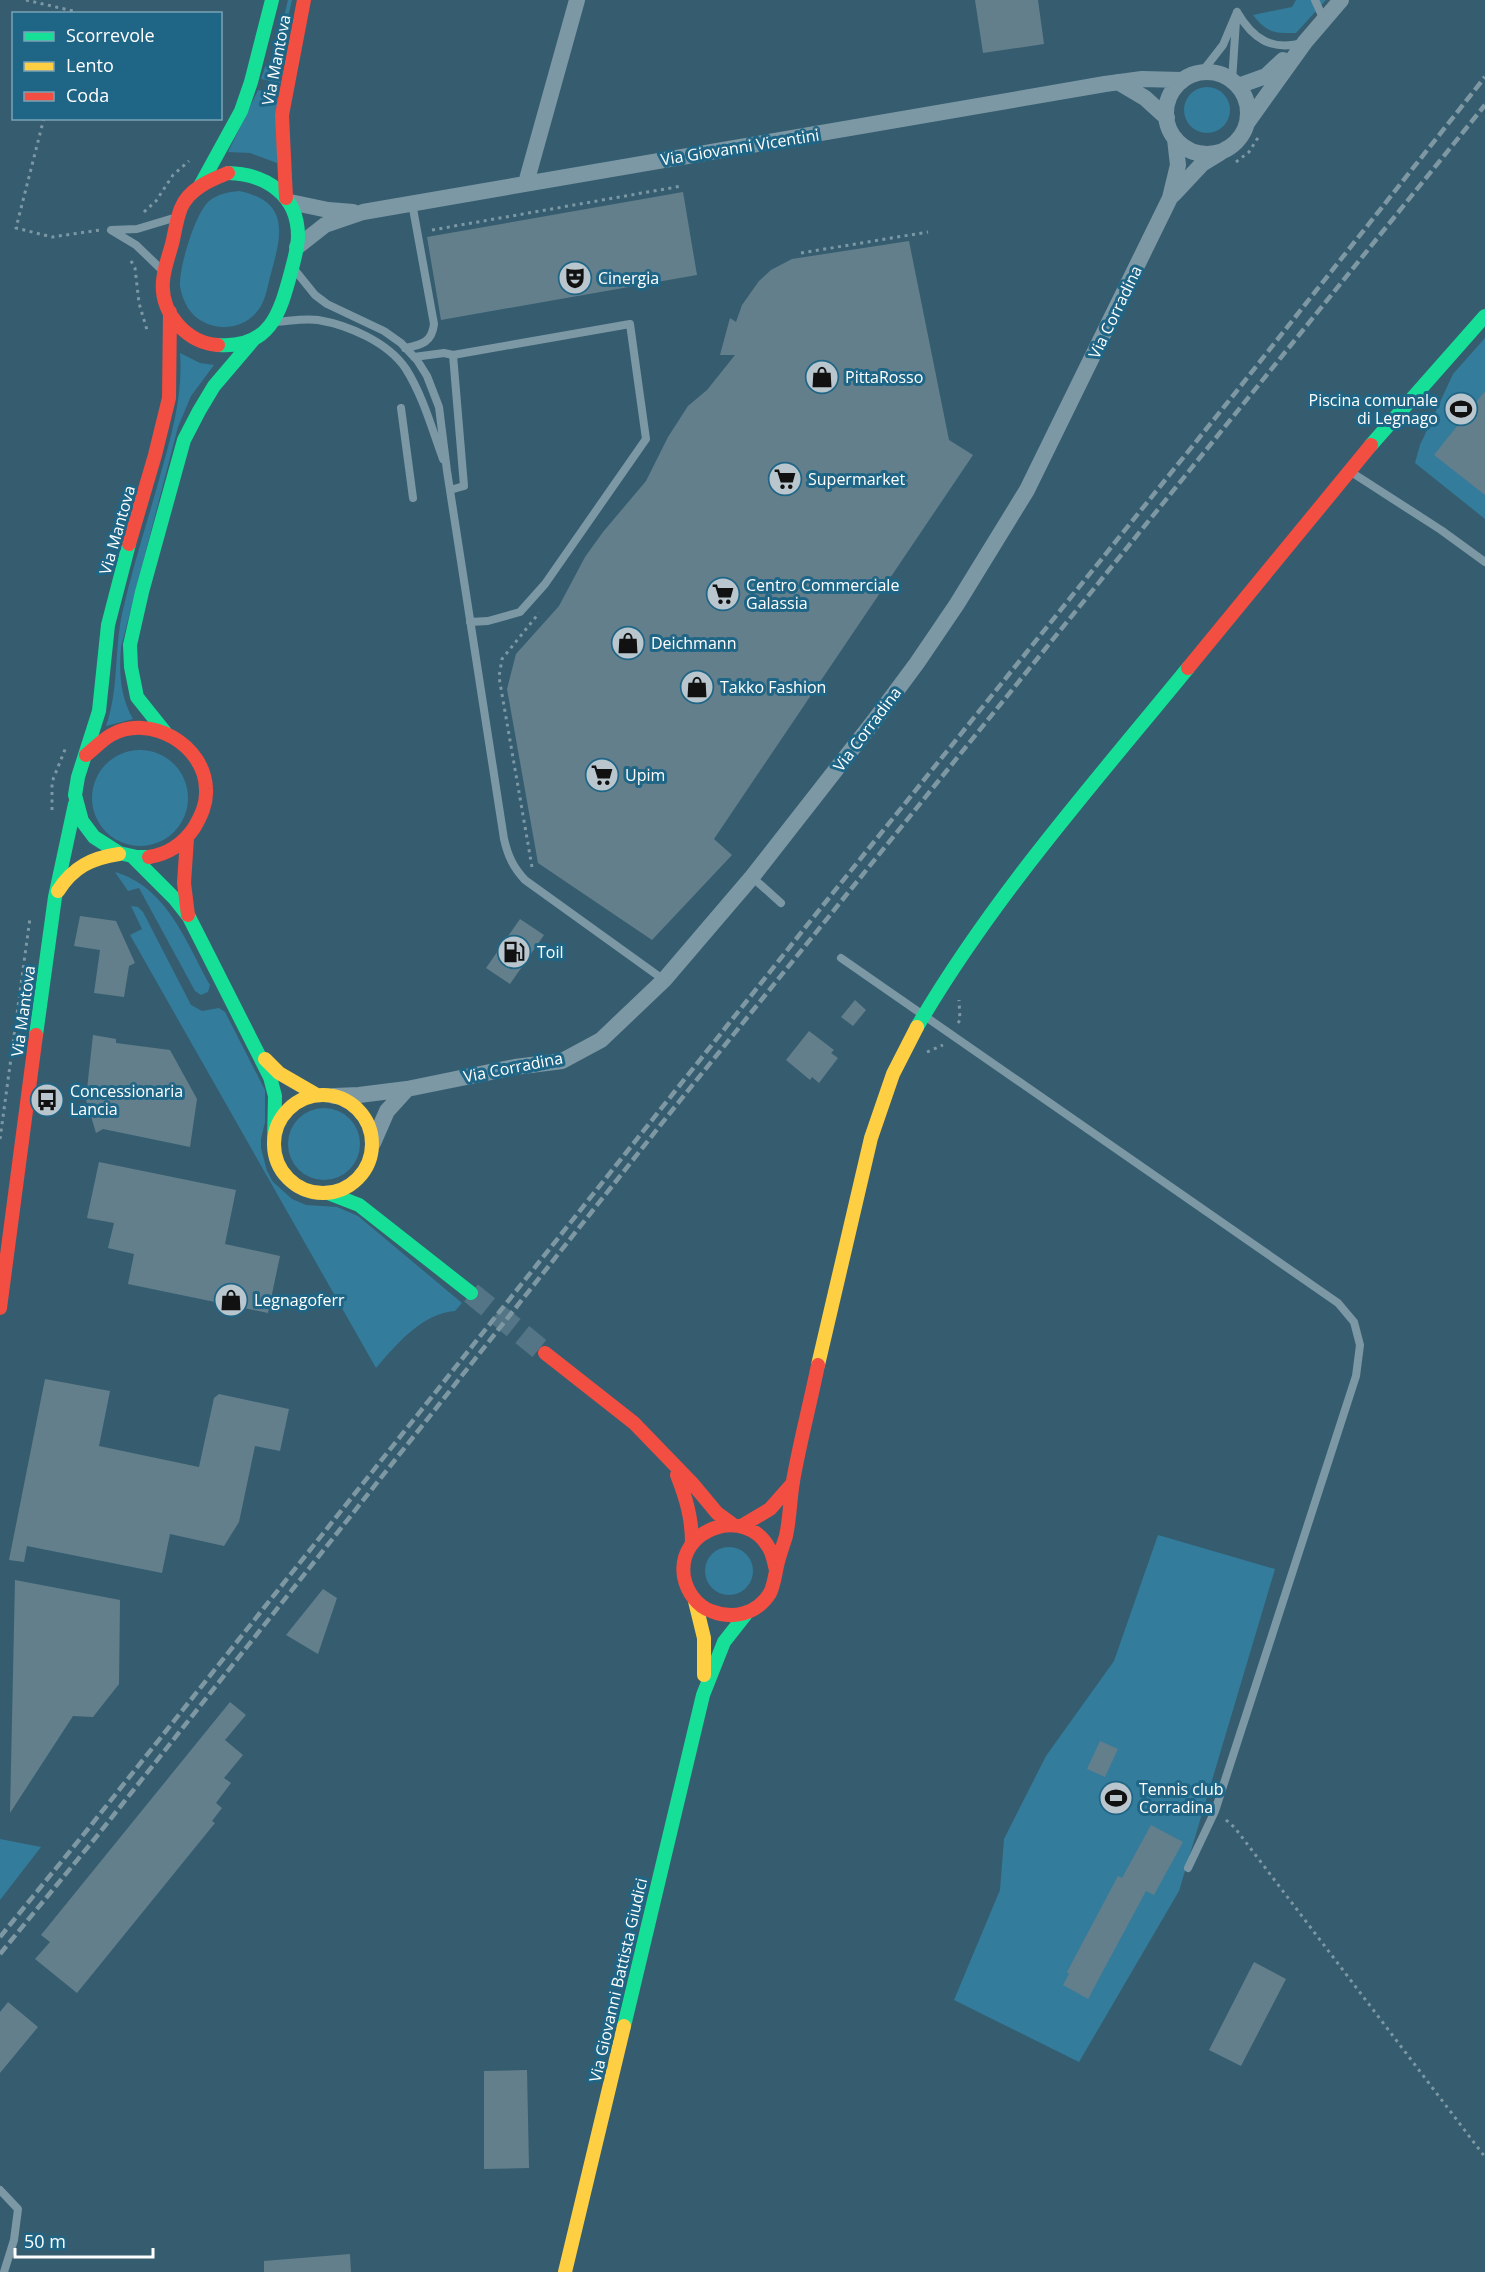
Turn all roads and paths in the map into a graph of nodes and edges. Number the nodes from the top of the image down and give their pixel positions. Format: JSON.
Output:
{"nodes":[{"id":1,"x":26,"y":0,"type":"edge"},
{"id":2,"x":272,"y":0,"type":"edge"},
{"id":3,"x":304,"y":0,"type":"edge"},
{"id":4,"x":577,"y":0,"type":"edge"},
{"id":5,"x":1315,"y":0,"type":"edge"},
{"id":6,"x":1341,"y":0,"type":"edge"},
{"id":7,"x":73,"y":12,"type":"edge"},
{"id":8,"x":1237,"y":12,"type":"junction"},
{"id":9,"x":1324,"y":20,"type":"junction"},
{"id":10,"x":1305,"y":42,"type":"junction"},
{"id":11,"x":1202,"y":72,"type":"junction"},
{"id":12,"x":1182,"y":80,"type":"junction"},
{"id":13,"x":1118,"y":82,"type":"junction"},
{"id":14,"x":1235,"y":83,"type":"junction"},
{"id":15,"x":1167,"y":118,"type":"junction"},
{"id":16,"x":43,"y":120,"type":"edge"},
{"id":17,"x":1246,"y":123,"type":"junction"},
{"id":18,"x":1175,"y":139,"type":"junction"},
{"id":19,"x":1221,"y":152,"type":"junction"},
{"id":20,"x":526,"y":183,"type":"junction"},
{"id":21,"x":201,"y":184,"type":"junction"},
{"id":22,"x":682,"y":186,"type":"dead end"},
{"id":23,"x":1170,"y":198,"type":"junction"},
{"id":24,"x":288,"y":200,"type":"junction"},
{"id":25,"x":412,"y":203,"type":"junction"},
{"id":26,"x":363,"y":212,"type":"junction"},
{"id":27,"x":177,"y":217,"type":"junction"},
{"id":28,"x":111,"y":230,"type":"junction"},
{"id":29,"x":432,"y":230,"type":"dead end"},
{"id":30,"x":928,"y":232,"type":"dead end"},
{"id":31,"x":297,"y":247,"type":"junction"},
{"id":32,"x":801,"y":253,"type":"dead end"},
{"id":33,"x":292,"y":266,"type":"junction"},
{"id":34,"x":164,"y":272,"type":"junction"},
{"id":35,"x":170,"y":312,"type":"junction"},
{"id":36,"x":1485,"y":316,"type":"edge"},
{"id":37,"x":273,"y":322,"type":"junction"},
{"id":38,"x":254,"y":339,"type":"junction"},
{"id":39,"x":405,"y":348,"type":"junction"},
{"id":40,"x":453,"y":355,"type":"junction"},
{"id":41,"x":414,"y":357,"type":"junction"},
{"id":42,"x":401,"y":408,"type":"dead end"},
{"id":43,"x":1349,"y":470,"type":"junction"},
{"id":44,"x":447,"y":471,"type":"junction"},
{"id":45,"x":450,"y":490,"type":"junction"},
{"id":46,"x":413,"y":498,"type":"dead end"},
{"id":47,"x":1485,"y":562,"type":"edge"},
{"id":48,"x":541,"y":611,"type":"dead end"},
{"id":49,"x":470,"y":622,"type":"junction"},
{"id":50,"x":165,"y":732,"type":"junction"},
{"id":51,"x":86,"y":755,"type":"junction"},
{"id":52,"x":76,"y":802,"type":"junction"},
{"id":53,"x":187,"y":838,"type":"junction"},
{"id":54,"x":118,"y":854,"type":"junction"},
{"id":55,"x":134,"y":858,"type":"junction"},
{"id":56,"x":532,"y":870,"type":"dead end"},
{"id":57,"x":752,"y":877,"type":"junction"},
{"id":58,"x":55,"y":897,"type":"junction"},
{"id":59,"x":781,"y":903,"type":"dead end"},
{"id":60,"x":189,"y":917,"type":"junction"},
{"id":61,"x":841,"y":958,"type":"dead end"},
{"id":62,"x":664,"y":980,"type":"junction"},
{"id":63,"x":959,"y":992,"type":"dead end"},
{"id":64,"x":922,"y":1015,"type":"junction"},
{"id":65,"x":952,"y":1033,"type":"junction"},
{"id":66,"x":258,"y":1051,"type":"junction"},
{"id":67,"x":924,"y":1053,"type":"dead end"},
{"id":68,"x":406,"y":1089,"type":"junction"},
{"id":69,"x":325,"y":1095,"type":"junction"},
{"id":70,"x":274,"y":1143,"type":"junction"},
{"id":71,"x":373,"y":1143,"type":"junction"},
{"id":72,"x":369,"y":1163,"type":"junction"},
{"id":73,"x":328,"y":1193,"type":"junction"},
{"id":74,"x":395,"y":1232,"type":"junction"},
{"id":75,"x":471,"y":1293,"type":"tunnel mouth"},
{"id":76,"x":0,"y":1308,"type":"edge"},
{"id":77,"x":546,"y":1353,"type":"tunnel mouth"},
{"id":78,"x":675,"y":1468,"type":"junction"},
{"id":79,"x":793,"y":1483,"type":"junction"},
{"id":80,"x":738,"y":1525,"type":"junction"},
{"id":81,"x":692,"y":1543,"type":"junction"},
{"id":82,"x":776,"y":1570,"type":"junction"},
{"id":83,"x":695,"y":1601,"type":"junction"},
{"id":84,"x":746,"y":1614,"type":"junction"},
{"id":85,"x":703,"y":1695,"type":"junction"},
{"id":86,"x":1215,"y":1811,"type":"junction"},
{"id":87,"x":1188,"y":1868,"type":"dead end"},
{"id":88,"x":1485,"y":2157,"type":"edge"},
{"id":89,"x":0,"y":2190,"type":"edge"},
{"id":90,"x":4,"y":2272,"type":"edge"},
{"id":91,"x":565,"y":2272,"type":"edge"}],
"edges":[{"from":1,"to":7,"type":"path"},
{"from":2,"to":21,"type":"main road","name":"Via Mantova"},
{"from":3,"to":24,"type":"main road","name":"Via Mantova"},
{"from":4,"to":20,"type":"street"},
{"from":5,"to":9,"type":"lane"},
{"from":6,"to":9,"type":"street"},
{"from":8,"to":10,"type":"lane"},
{"from":8,"to":11,"type":"lane"},
{"from":8,"to":14,"type":"lane"},
{"from":9,"to":10,"type":"street"},
{"from":10,"to":14,"type":"street"},
{"from":10,"to":17,"type":"street"},
{"from":11,"to":12,"type":"street","name":"Via Giovanni Vicentini"},
{"from":11,"to":14,"type":"street"},
{"from":12,"to":13,"type":"street","name":"Via Giovanni Vicentini"},
{"from":12,"to":15,"type":"street"},
{"from":13,"to":15,"type":"street"},
{"from":13,"to":20,"type":"street","name":"Via Giovanni Vicentini"},
{"from":14,"to":17,"type":"street"},
{"from":15,"to":18,"type":"street"},
{"from":16,"to":28,"type":"path"},
{"from":17,"to":19,"type":"street"},
{"from":18,"to":19,"type":"street"},
{"from":18,"to":23,"type":"street","name":"Via Corradina"},
{"from":19,"to":23,"type":"street","name":"Via Corradina"},
{"from":20,"to":25,"type":"street","name":"Via Giovanni Vicentini"},
{"from":21,"to":24,"type":"main road","name":"Via Mantova"},
{"from":21,"to":27,"type":"main road","name":"Via Mantova"},
{"from":22,"to":29,"type":"path"},
{"from":23,"to":57,"type":"street","name":"Via Corradina"},
{"from":24,"to":26,"type":"street","name":"Via Giovanni Vicentini"},
{"from":24,"to":31,"type":"main road","name":"Via Mantova"},
{"from":25,"to":26,"type":"street","name":"Via Giovanni Vicentini"},
{"from":25,"to":39,"type":"lane"},
{"from":26,"to":31,"type":"street","name":"Via Giovanni Vicentini"},
{"from":27,"to":28,"type":"lane"},
{"from":27,"to":34,"type":"main road","name":"Via Mantova"},
{"from":28,"to":34,"type":"lane"},
{"from":30,"to":32,"type":"path"},
{"from":31,"to":33,"type":"main road","name":"Via Mantova"},
{"from":33,"to":37,"type":"main road","name":"Via Mantova"},
{"from":33,"to":39,"type":"lane"},
{"from":34,"to":35,"type":"main road","name":"Via Mantova"},
{"from":35,"to":38,"type":"main road","name":"Via Mantova"},
{"from":35,"to":51,"type":"main road","name":"Via Mantova"},
{"from":36,"to":43,"type":"main road","name":"Via Giovanni Battista Giudici"},
{"from":37,"to":38,"type":"main road","name":"Via Mantova"},
{"from":37,"to":44,"type":"lane"},
{"from":38,"to":50,"type":"main road","name":"Via Mantova"},
{"from":39,"to":41,"type":"lane"},
{"from":40,"to":41,"type":"lane"},
{"from":40,"to":45,"type":"lane"},
{"from":40,"to":49,"type":"lane"},
{"from":41,"to":44,"type":"lane"},
{"from":42,"to":46,"type":"lane"},
{"from":43,"to":47,"type":"lane"},
{"from":43,"to":64,"type":"main road","name":"Via Giovanni Battista Giudici"},
{"from":44,"to":45,"type":"lane"},
{"from":45,"to":49,"type":"lane"},
{"from":48,"to":56,"type":"path"},
{"from":49,"to":62,"type":"lane"},
{"from":50,"to":51,"type":"main road","name":"Via Mantova"},
{"from":50,"to":53,"type":"main road","name":"Via Mantova"},
{"from":51,"to":52,"type":"main road","name":"Via Mantova"},
{"from":52,"to":54,"type":"main road","name":"Via Mantova"},
{"from":52,"to":58,"type":"main road","name":"Via Mantova"},
{"from":53,"to":55,"type":"main road","name":"Via Mantova"},
{"from":53,"to":60,"type":"main road"},
{"from":54,"to":55,"type":"main road","name":"Via Mantova"},
{"from":54,"to":58,"type":"main road","name":"Via Mantova"},
{"from":55,"to":60,"type":"main road"},
{"from":57,"to":59,"type":"lane"},
{"from":57,"to":62,"type":"street","name":"Via Corradina"},
{"from":58,"to":76,"type":"main road","name":"Via Mantova"},
{"from":60,"to":66,"type":"main road"},
{"from":61,"to":64,"type":"lane"},
{"from":62,"to":68,"type":"street","name":"Via Corradina"},
{"from":63,"to":65,"type":"path"},
{"from":64,"to":65,"type":"lane"},
{"from":64,"to":79,"type":"main road","name":"Via Giovanni Battista Giudici"},
{"from":65,"to":67,"type":"path"},
{"from":65,"to":86,"type":"lane"},
{"from":66,"to":69,"type":"main road"},
{"from":66,"to":70,"type":"main road"},
{"from":68,"to":69,"type":"street","name":"Via Corradina"},
{"from":68,"to":71,"type":"street"},
{"from":69,"to":70,"type":"main road"},
{"from":69,"to":71,"type":"main road"},
{"from":70,"to":73,"type":"main road"},
{"from":71,"to":72,"type":"main road"},
{"from":72,"to":73,"type":"main road"},
{"from":72,"to":74,"type":"main road"},
{"from":73,"to":74,"type":"main road"},
{"from":74,"to":75,"type":"main road"},
{"from":77,"to":78,"type":"main road","name":"Via Giovanni Battista Giudici"},
{"from":78,"to":80,"type":"main road","name":"Via Giovanni Battista Giudici"},
{"from":78,"to":81,"type":"main road","name":"Via Giovanni Battista Giudici"},
{"from":79,"to":80,"type":"main road"},
{"from":79,"to":82,"type":"main road","name":"Via Giovanni Battista Giudici"},
{"from":80,"to":81,"type":"main road"},
{"from":80,"to":82,"type":"main road","name":"Via Giovanni Battista Giudici"},
{"from":81,"to":83,"type":"main road","name":"Via Giovanni Battista Giudici"},
{"from":82,"to":84,"type":"main road","name":"Via Giovanni Battista Giudici"},
{"from":83,"to":84,"type":"main road"},
{"from":83,"to":85,"type":"main road","name":"Via Giovanni Battista Giudici"},
{"from":84,"to":85,"type":"main road","name":"Via Giovanni Battista Giudici"},
{"from":85,"to":91,"type":"main road","name":"Via Giovanni Battista Giudici"},
{"from":86,"to":87,"type":"lane"},
{"from":86,"to":88,"type":"path"},
{"from":89,"to":90,"type":"lane"}]}
